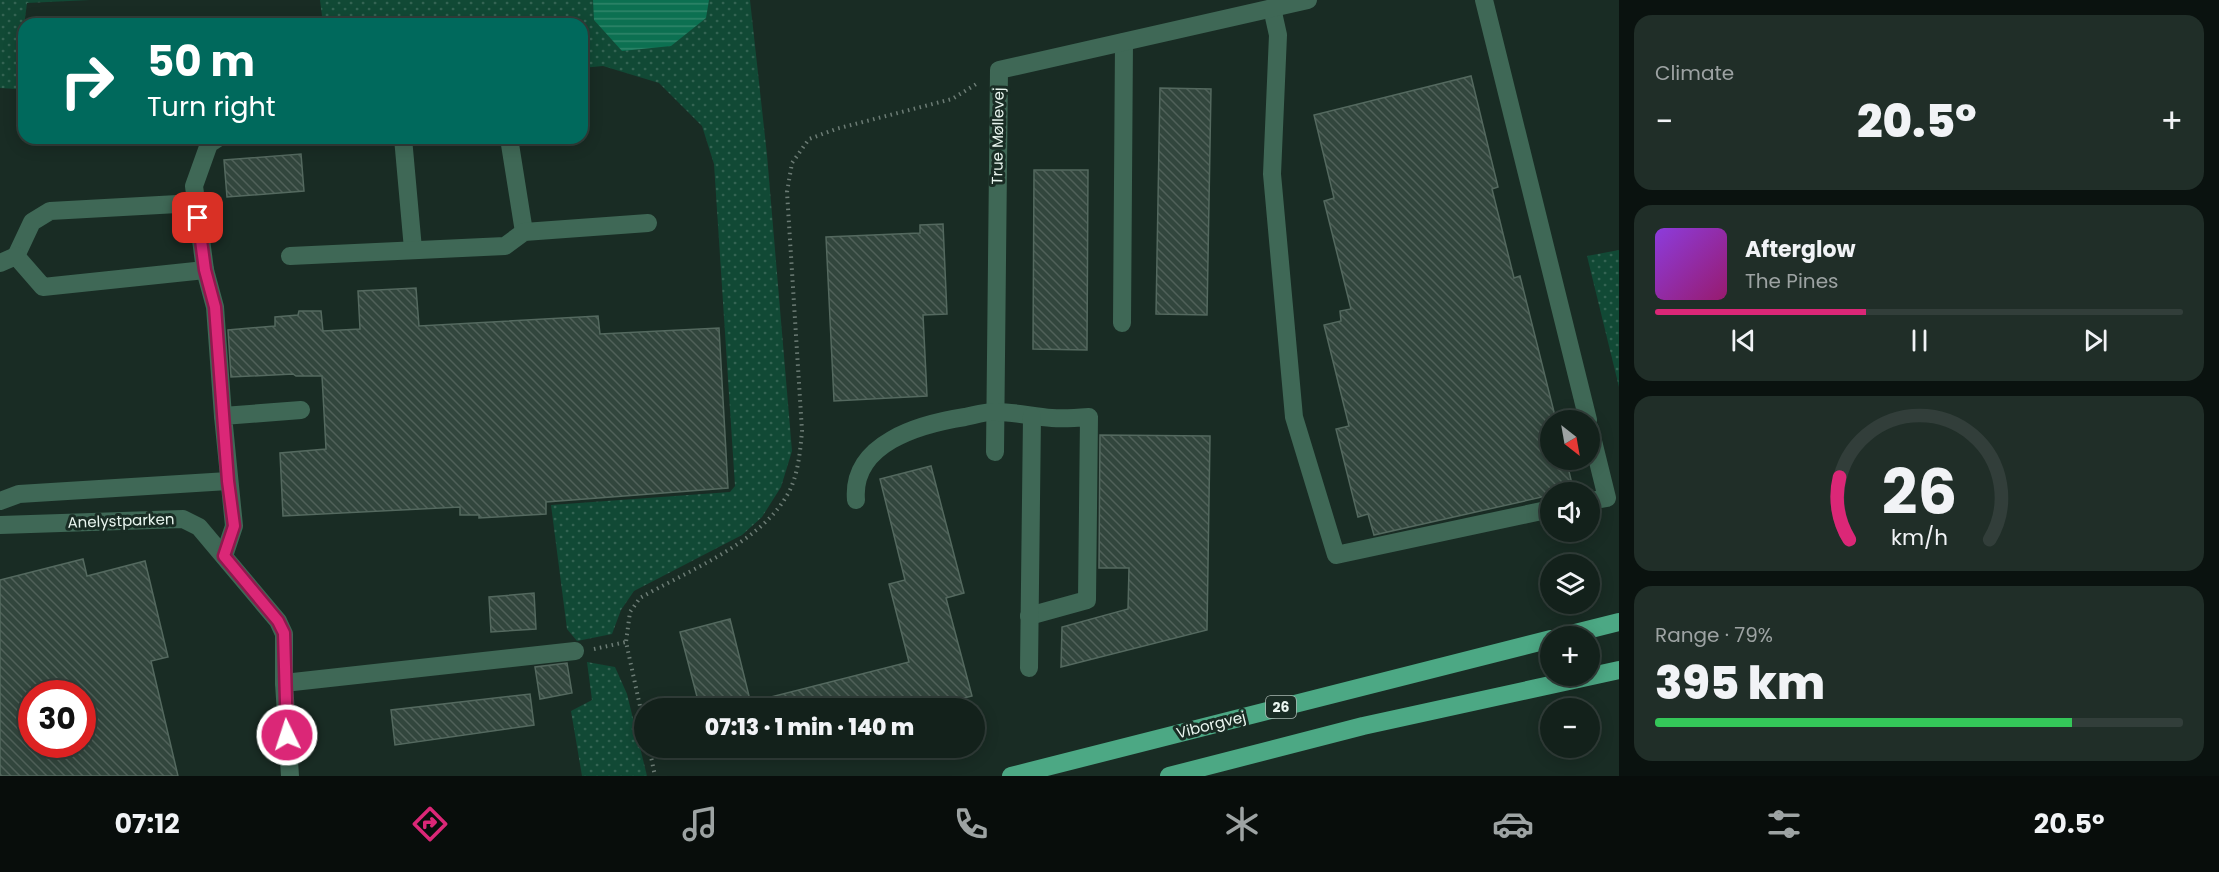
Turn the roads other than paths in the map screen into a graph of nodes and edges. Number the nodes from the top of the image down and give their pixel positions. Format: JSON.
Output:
{"nodes":[{"id":1,"x":1308,"y":0,"type":"edge"},
{"id":2,"x":1484,"y":0,"type":"edge"},
{"id":3,"x":1272,"y":8,"type":"junction"},
{"id":4,"x":1124,"y":42,"type":"junction"},
{"id":5,"x":210,"y":144,"type":"edge"},
{"id":6,"x":404,"y":144,"type":"edge"},
{"id":7,"x":510,"y":144,"type":"edge"},
{"id":8,"x":196,"y":203,"type":"junction"},
{"id":9,"x":648,"y":223,"type":"dead end"},
{"id":10,"x":524,"y":232,"type":"junction"},
{"id":11,"x":413,"y":249,"type":"junction"},
{"id":12,"x":290,"y":256,"type":"dead end"},
{"id":13,"x":8,"y":259,"type":"edge"},
{"id":14,"x":205,"y":270,"type":"junction"},
{"id":15,"x":1122,"y":323,"type":"dead end"},
{"id":16,"x":301,"y":410,"type":"dead end"},
{"id":17,"x":1586,"y":410,"type":"edge"},
{"id":18,"x":996,"y":411,"type":"junction"},
{"id":19,"x":224,"y":416,"type":"junction"},
{"id":20,"x":1032,"y":416,"type":"junction"},
{"id":21,"x":995,"y":452,"type":"dead end"},
{"id":22,"x":1600,"y":470,"type":"edge"},
{"id":23,"x":228,"y":481,"type":"junction"},
{"id":24,"x":1600,"y":499,"type":"edge"},
{"id":25,"x":856,"y":500,"type":"dead end"},
{"id":26,"x":0,"y":501,"type":"edge"},
{"id":27,"x":1540,"y":511,"type":"edge"},
{"id":28,"x":0,"y":525,"type":"edge"},
{"id":29,"x":224,"y":556,"type":"junction"},
{"id":30,"x":1029,"y":616,"type":"junction"},
{"id":31,"x":1619,"y":622,"type":"edge"},
{"id":32,"x":1600,"y":627,"type":"edge"},
{"id":33,"x":1540,"y":642,"type":"edge"},
{"id":34,"x":582,"y":650,"type":"road end"},
{"id":35,"x":1029,"y":668,"type":"dead end"},
{"id":36,"x":1619,"y":670,"type":"edge"},
{"id":37,"x":284,"y":682,"type":"junction"},
{"id":38,"x":290,"y":776,"type":"edge"},
{"id":39,"x":1011,"y":776,"type":"edge"},
{"id":40,"x":1169,"y":776,"type":"edge"}],
"edges":[{"from":1,"to":3,"type":"street","name":"True Møllevej"},
{"from":2,"to":17,"type":"street"},
{"from":3,"to":4,"type":"street","name":"True Møllevej"},
{"from":3,"to":27,"type":"street"},
{"from":4,"to":15,"type":"street"},
{"from":4,"to":18,"type":"street","name":"True Møllevej"},
{"from":5,"to":8,"type":"street"},
{"from":6,"to":11,"type":"street"},
{"from":7,"to":10,"type":"street"},
{"from":8,"to":13,"type":"street"},
{"from":8,"to":14,"type":"street"},
{"from":9,"to":10,"type":"street"},
{"from":10,"to":11,"type":"street"},
{"from":11,"to":12,"type":"street"},
{"from":13,"to":14,"type":"street"},
{"from":14,"to":19,"type":"street"},
{"from":16,"to":19,"type":"street"},
{"from":18,"to":20,"type":"street"},
{"from":18,"to":21,"type":"street","name":"True Møllevej"},
{"from":18,"to":25,"type":"street"},
{"from":19,"to":23,"type":"street"},
{"from":20,"to":30,"type":"street"},
{"from":20,"to":30,"type":"street"},
{"from":22,"to":24,"type":"street"},
{"from":23,"to":26,"type":"street"},
{"from":23,"to":29,"type":"street"},
{"from":28,"to":29,"type":"street","name":"Anelystparken"},
{"from":29,"to":37,"type":"street","name":"Anelystparken"},
{"from":30,"to":35,"type":"street"},
{"from":31,"to":32,"type":"main road"},
{"from":33,"to":39,"type":"main road","name":"Viborgvej","number":"26"},
{"from":34,"to":37,"type":"street"},
{"from":36,"to":40,"type":"main road"},
{"from":37,"to":38,"type":"street","name":"Anelystparken"}]}
